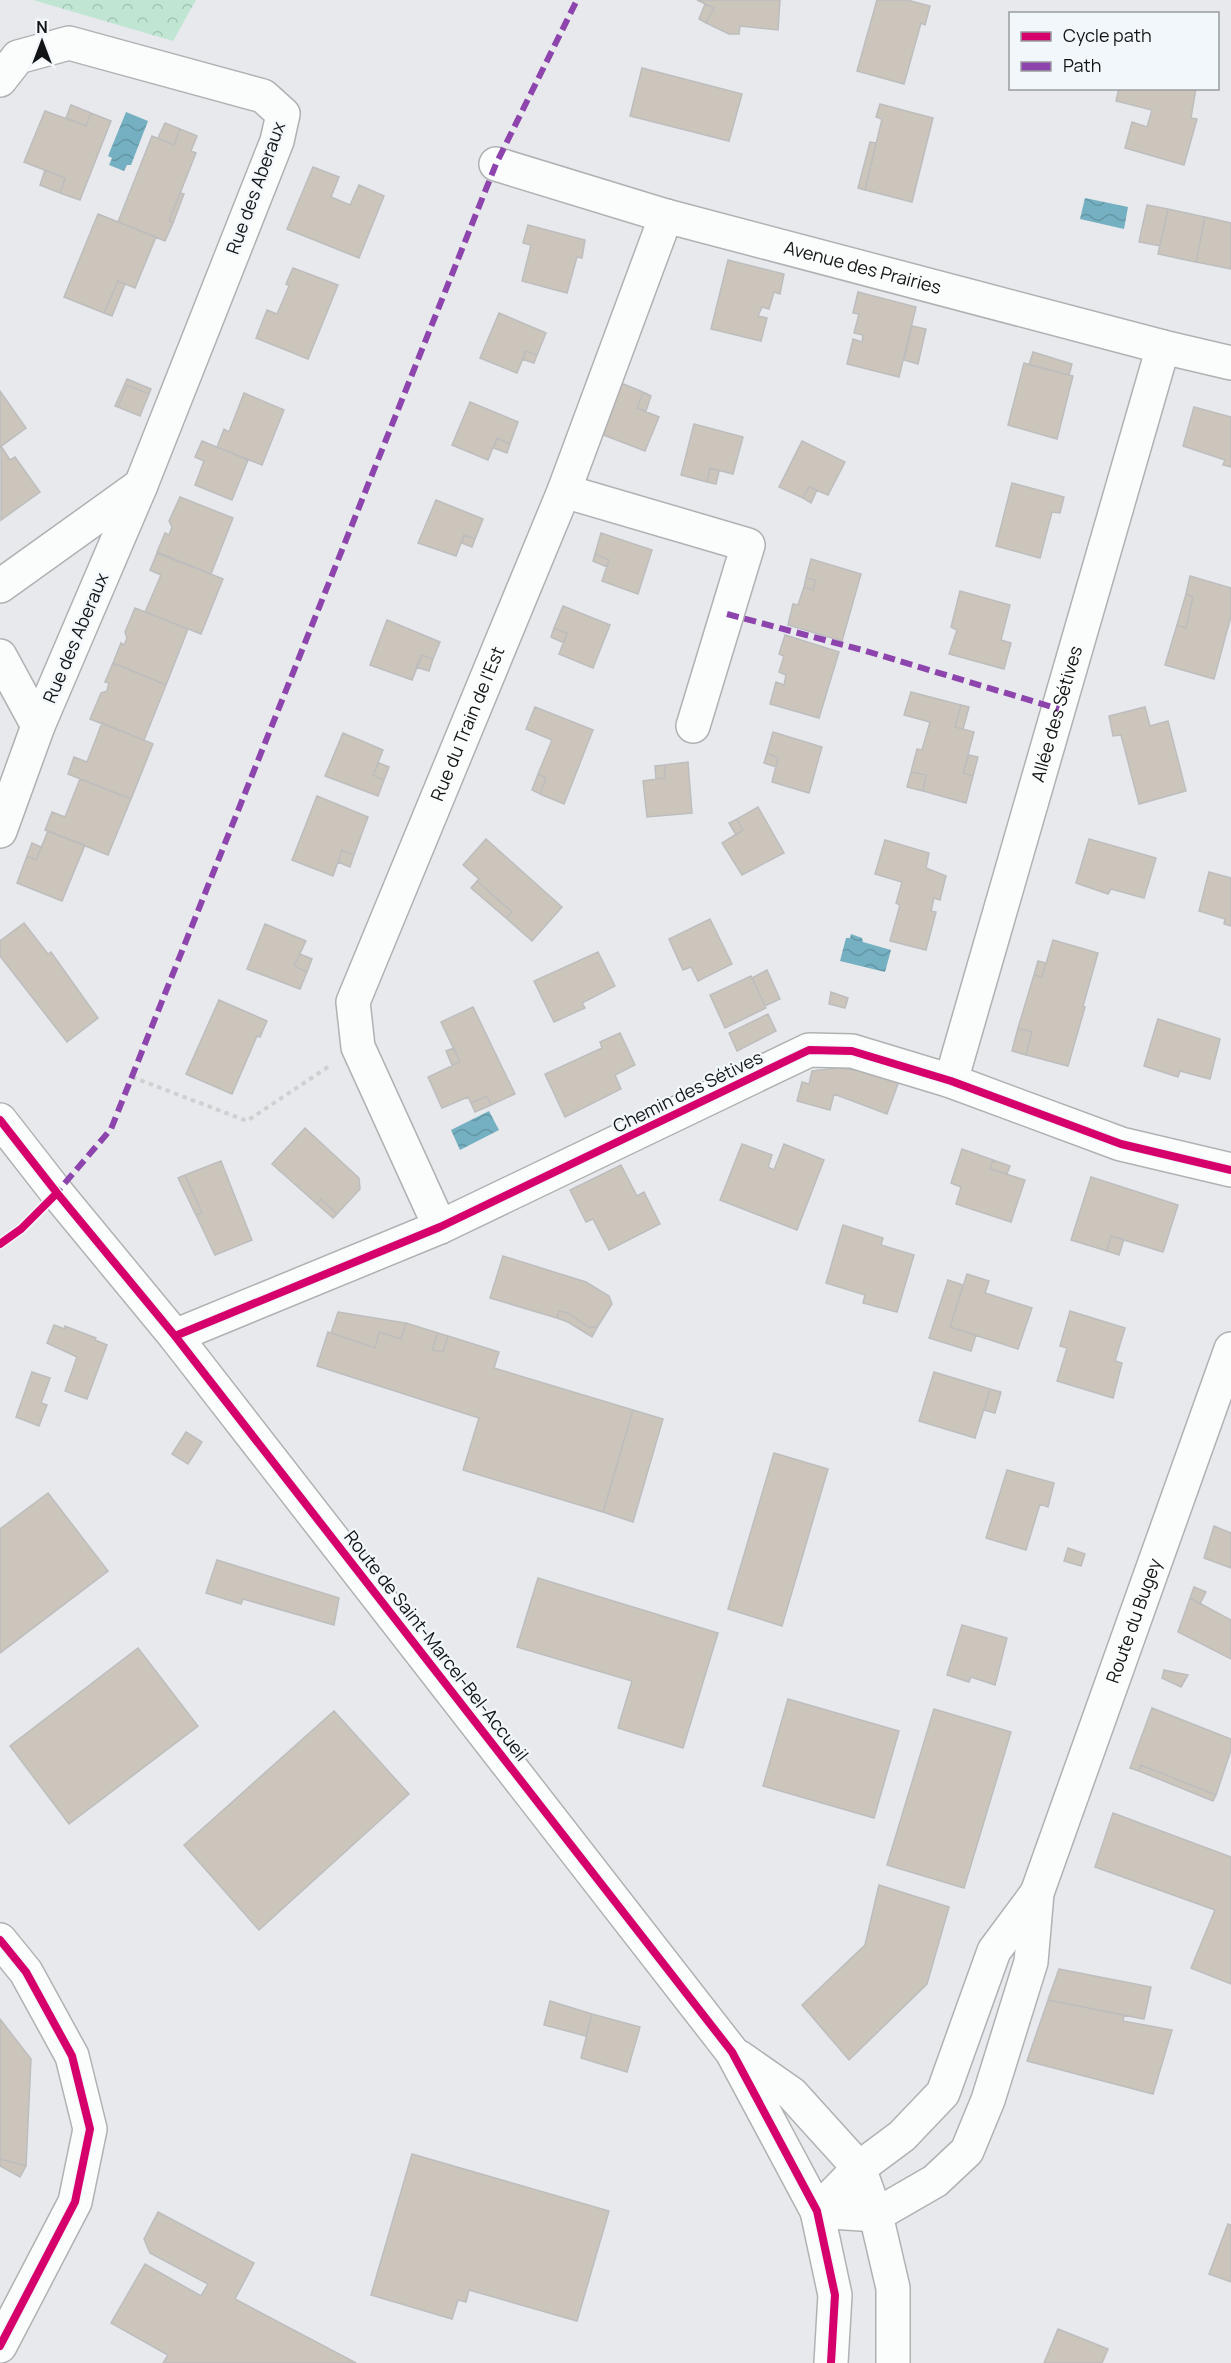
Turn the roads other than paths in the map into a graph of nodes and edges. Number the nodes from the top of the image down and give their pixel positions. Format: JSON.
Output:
{"nodes":[{"id":1,"x":0,"y":80,"type":"edge"},
{"id":2,"x":495,"y":164,"type":"dead end"},
{"id":3,"x":666,"y":216,"type":"junction"},
{"id":4,"x":1163,"y":347,"type":"junction"},
{"id":5,"x":1231,"y":363,"type":"edge"},
{"id":6,"x":141,"y":485,"type":"junction"},
{"id":7,"x":564,"y":491,"type":"junction"},
{"id":8,"x":0,"y":586,"type":"edge"},
{"id":9,"x":0,"y":656,"type":"edge"},
{"id":10,"x":38,"y":726,"type":"junction"},
{"id":11,"x":693,"y":726,"type":"dead end"},
{"id":12,"x":0,"y":831,"type":"edge"},
{"id":13,"x":951,"y":1081,"type":"junction"},
{"id":14,"x":0,"y":1120,"type":"edge"},
{"id":15,"x":1231,"y":1170,"type":"edge"},
{"id":16,"x":440,"y":1227,"type":"junction"},
{"id":17,"x":175,"y":1336,"type":"junction"},
{"id":18,"x":1231,"y":1349,"type":"edge"},
{"id":19,"x":1037,"y":1893,"type":"junction"},
{"id":20,"x":0,"y":1940,"type":"edge"},
{"id":21,"x":732,"y":2052,"type":"junction"},
{"id":22,"x":859,"y":2168,"type":"junction"},
{"id":23,"x":818,"y":2211,"type":"junction"},
{"id":24,"x":876,"y":2215,"type":"junction"},
{"id":25,"x":0,"y":2346,"type":"edge"},
{"id":26,"x":831,"y":2363,"type":"edge"},
{"id":27,"x":893,"y":2363,"type":"edge"}],
"edges":[{"from":1,"to":6,"type":"street","name":"Rue des Aberaux"},
{"from":2,"to":3,"type":"street","name":"Avenue des Prairies"},
{"from":3,"to":4,"type":"street","name":"Avenue des Prairies"},
{"from":3,"to":7,"type":"street","name":"Rue du Train de l'Est"},
{"from":4,"to":5,"type":"street","name":"Avenue des Prairies"},
{"from":4,"to":13,"type":"street","name":"Allée des Sétives"},
{"from":6,"to":8,"type":"street"},
{"from":6,"to":10,"type":"street","name":"Rue des Aberaux"},
{"from":7,"to":11,"type":"street"},
{"from":7,"to":16,"type":"street","name":"Rue du Train de l'Est"},
{"from":9,"to":10,"type":"street","name":"Rue des Aberaux"},
{"from":10,"to":12,"type":"street","name":"Rue des Aberaux"},
{"from":13,"to":15,"type":"street","name":"Chemin des Sétives"},
{"from":13,"to":16,"type":"street","name":"Chemin des Sétives"},
{"from":14,"to":17,"type":"street","name":"Route de Saint-Marcel-Bel-Accueil"},
{"from":16,"to":17,"type":"street","name":"Chemin des Sétives"},
{"from":17,"to":21,"type":"street","name":"Route de Saint-Marcel-Bel-Accueil"},
{"from":18,"to":19,"type":"street","name":"Route du Bugey"},
{"from":19,"to":22,"type":"street","name":"Route du Bugey"},
{"from":19,"to":24,"type":"street","name":"Route du Bugey"},
{"from":20,"to":25,"type":"street"},
{"from":21,"to":22,"type":"street","name":"Route de Saint-Marcel-Bel-Accueil"},
{"from":21,"to":23,"type":"street","name":"Route de Saint-Marcel-Bel-Accueil"},
{"from":22,"to":23,"type":"street","name":"Route du Bugey"},
{"from":22,"to":24,"type":"street"},
{"from":23,"to":24,"type":"street"},
{"from":23,"to":26,"type":"street"},
{"from":24,"to":27,"type":"street"}]}
